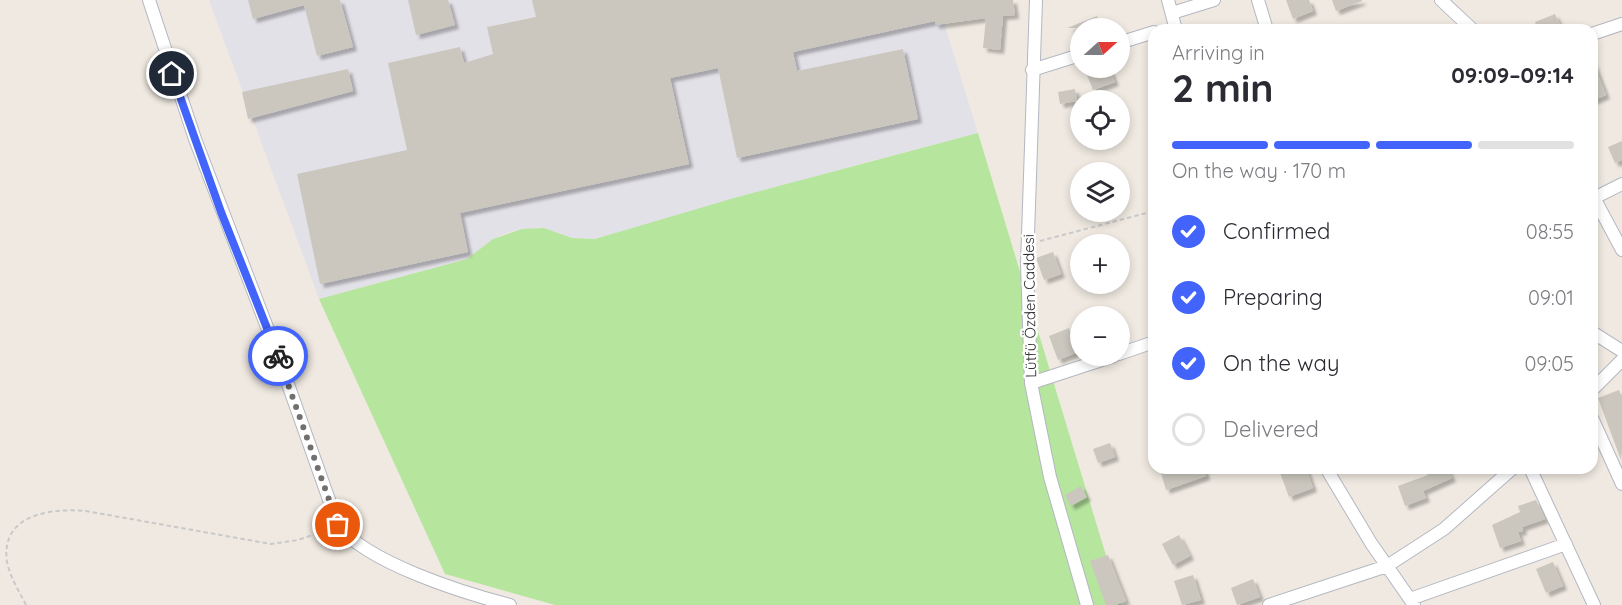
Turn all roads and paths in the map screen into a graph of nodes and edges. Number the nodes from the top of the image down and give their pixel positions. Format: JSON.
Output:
{"nodes":[{"id":1,"x":149,"y":0,"type":"edge"},
{"id":2,"x":1036,"y":0,"type":"edge"},
{"id":3,"x":1168,"y":0,"type":"edge"},
{"id":4,"x":1214,"y":0,"type":"edge"},
{"id":5,"x":1258,"y":0,"type":"edge"},
{"id":6,"x":1441,"y":0,"type":"edge"},
{"id":7,"x":1172,"y":13,"type":"junction"},
{"id":8,"x":1174,"y":24,"type":"edge"},
{"id":9,"x":1265,"y":24,"type":"edge"},
{"id":10,"x":1467,"y":24,"type":"edge"},
{"id":11,"x":1622,"y":24,"type":"edge"},
{"id":12,"x":1598,"y":32,"type":"edge"},
{"id":13,"x":1148,"y":34,"type":"edge"},
{"id":14,"x":1130,"y":40,"type":"edge"},
{"id":15,"x":1070,"y":58,"type":"edge"},
{"id":16,"x":1032,"y":70,"type":"junction"},
{"id":17,"x":1622,"y":184,"type":"edge"},
{"id":18,"x":1598,"y":199,"type":"edge"},
{"id":19,"x":1598,"y":207,"type":"edge"},
{"id":20,"x":1148,"y":213,"type":"edge"},
{"id":21,"x":1617,"y":230,"type":"edge"},
{"id":22,"x":1028,"y":244,"type":"junction"},
{"id":23,"x":1622,"y":250,"type":"edge"},
{"id":24,"x":1598,"y":336,"type":"edge"},
{"id":25,"x":1148,"y":344,"type":"edge"},
{"id":26,"x":1130,"y":350,"type":"edge"},
{"id":27,"x":1622,"y":351,"type":"edge"},
{"id":28,"x":1622,"y":360,"type":"edge"},
{"id":29,"x":1083,"y":366,"type":"edge"},
{"id":30,"x":1031,"y":383,"type":"junction"},
{"id":31,"x":1598,"y":384,"type":"edge"},
{"id":32,"x":1598,"y":431,"type":"edge"},
{"id":33,"x":1330,"y":474,"type":"edge"},
{"id":34,"x":1506,"y":474,"type":"edge"},
{"id":35,"x":1533,"y":474,"type":"edge"},
{"id":36,"x":1622,"y":484,"type":"edge"},
{"id":37,"x":338,"y":525,"type":"junction"},
{"id":38,"x":1566,"y":544,"type":"junction"},
{"id":39,"x":1387,"y":566,"type":"junction"},
{"id":40,"x":1412,"y":602,"type":"edge"},
{"id":41,"x":26,"y":605,"type":"edge"},
{"id":42,"x":510,"y":605,"type":"edge"},
{"id":43,"x":1088,"y":605,"type":"edge"},
{"id":44,"x":1269,"y":605,"type":"edge"},
{"id":45,"x":1594,"y":605,"type":"edge"}],
"edges":[{"from":1,"to":37,"type":"street"},
{"from":2,"to":16,"type":"street","name":"Lütfü Özden Caddesi"},
{"from":3,"to":7,"type":"street"},
{"from":4,"to":7,"type":"street"},
{"from":5,"to":9,"type":"street"},
{"from":6,"to":10,"type":"street"},
{"from":7,"to":8,"type":"street"},
{"from":11,"to":12,"type":"street"},
{"from":13,"to":14,"type":"street"},
{"from":15,"to":16,"type":"street"},
{"from":16,"to":22,"type":"street","name":"Lütfü Özden Caddesi"},
{"from":17,"to":18,"type":"street"},
{"from":19,"to":21,"type":"street"},
{"from":20,"to":22,"type":"path"},
{"from":21,"to":23,"type":"street"},
{"from":22,"to":30,"type":"street","name":"Lütfü Özden Caddesi"},
{"from":24,"to":27,"type":"street"},
{"from":25,"to":26,"type":"street"},
{"from":28,"to":31,"type":"street"},
{"from":29,"to":30,"type":"street"},
{"from":30,"to":43,"type":"street","name":"Lütfü Özden Caddesi"},
{"from":32,"to":36,"type":"street"},
{"from":33,"to":39,"type":"street"},
{"from":34,"to":39,"type":"street"},
{"from":35,"to":38,"type":"street"},
{"from":37,"to":41,"type":"path"},
{"from":37,"to":42,"type":"street"},
{"from":38,"to":40,"type":"street"},
{"from":38,"to":45,"type":"street"},
{"from":39,"to":40,"type":"street"},
{"from":39,"to":44,"type":"street"}]}
